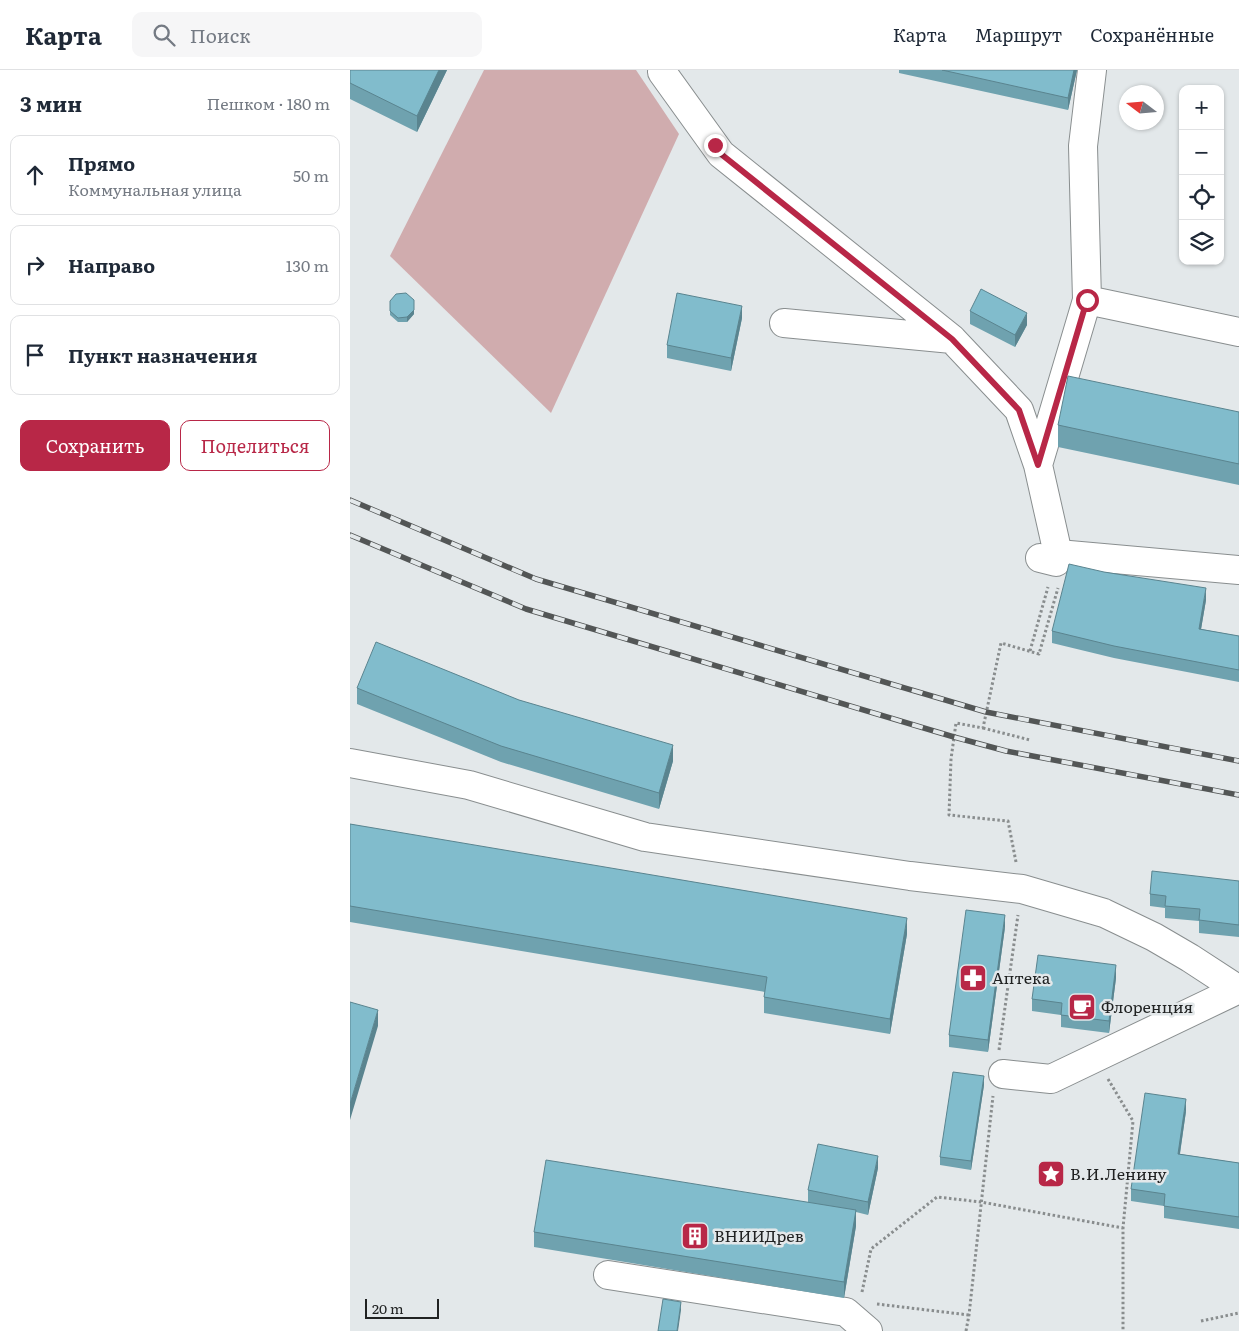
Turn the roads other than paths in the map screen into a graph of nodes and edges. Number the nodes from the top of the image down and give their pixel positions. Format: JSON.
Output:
{"nodes":[{"id":1,"x":1092,"y":70,"type":"edge"},
{"id":2,"x":662,"y":72,"type":"dead end"},
{"id":3,"x":1087,"y":300,"type":"junction"},
{"id":4,"x":784,"y":322,"type":"dead end"},
{"id":5,"x":1239,"y":332,"type":"edge"},
{"id":6,"x":952,"y":339,"type":"junction"},
{"id":7,"x":1038,"y":465,"type":"junction"},
{"id":8,"x":1239,"y":570,"type":"edge"},
{"id":9,"x":350,"y":763,"type":"edge"},
{"id":10,"x":1238,"y":990,"type":"edge"},
{"id":11,"x":1003,"y":1074,"type":"dead end"},
{"id":12,"x":608,"y":1275,"type":"dead end"},
{"id":13,"x":868,"y":1331,"type":"edge"}],
"edges":[{"from":1,"to":3,"type":"street"},
{"from":2,"to":6,"type":"street"},
{"from":3,"to":5,"type":"street"},
{"from":3,"to":7,"type":"street"},
{"from":4,"to":6,"type":"street"},
{"from":6,"to":7,"type":"street"},
{"from":7,"to":8,"type":"street"},
{"from":9,"to":10,"type":"street"},
{"from":10,"to":11,"type":"street"},
{"from":12,"to":13,"type":"street"}]}
